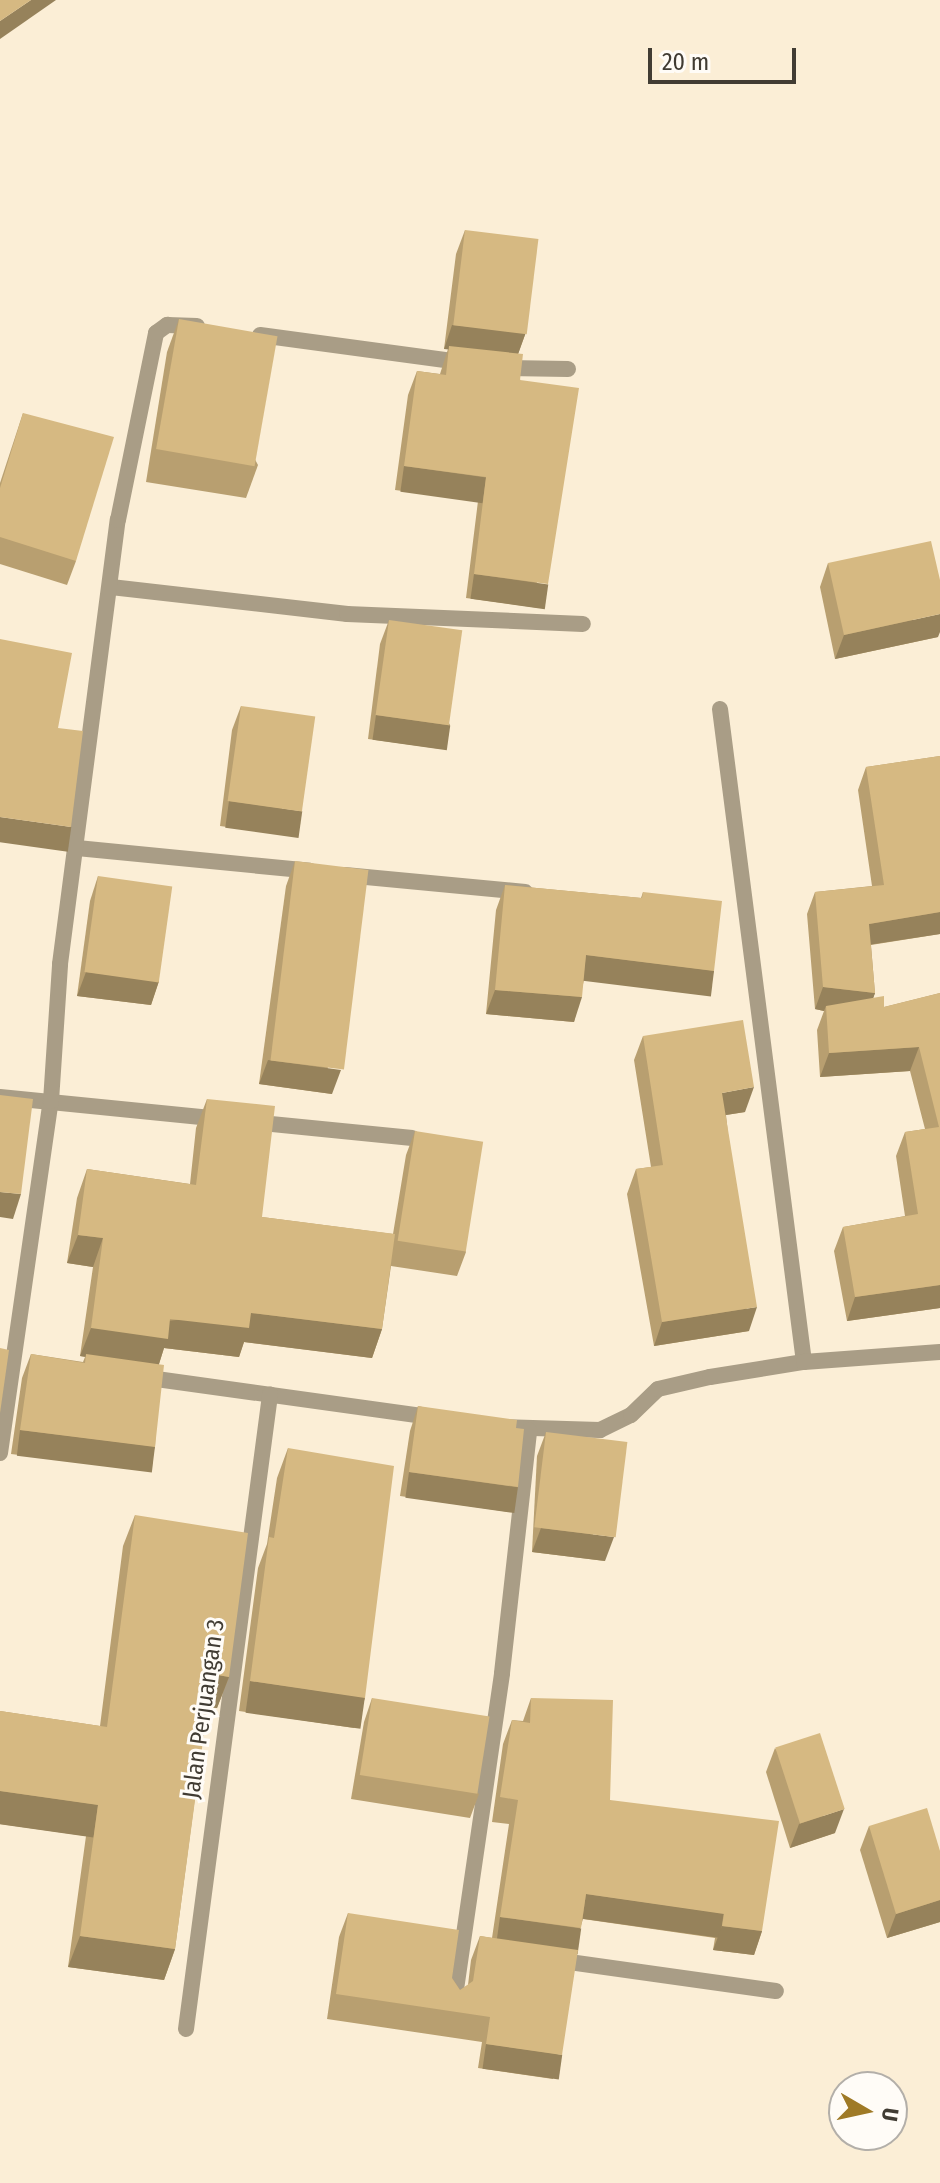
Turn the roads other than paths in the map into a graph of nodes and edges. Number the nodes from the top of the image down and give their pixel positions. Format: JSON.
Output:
{"nodes":[{"id":1,"x":216,"y":329,"type":"edge"},
{"id":2,"x":247,"y":333,"type":"edge"},
{"id":3,"x":568,"y":369,"type":"dead end"},
{"id":4,"x":111,"y":587,"type":"junction"},
{"id":5,"x":583,"y":624,"type":"dead end"},
{"id":6,"x":720,"y":709,"type":"dead end"},
{"id":7,"x":77,"y":848,"type":"junction"},
{"id":8,"x":545,"y":894,"type":"edge"},
{"id":9,"x":0,"y":1097,"type":"edge"},
{"id":10,"x":51,"y":1101,"type":"junction"},
{"id":11,"x":412,"y":1138,"type":"edge"},
{"id":12,"x":940,"y":1352,"type":"edge"},
{"id":13,"x":14,"y":1358,"type":"edge"},
{"id":14,"x":804,"y":1362,"type":"junction"},
{"id":15,"x":119,"y":1373,"type":"edge"},
{"id":16,"x":270,"y":1395,"type":"junction"},
{"id":17,"x":453,"y":1421,"type":"edge"},
{"id":18,"x":484,"y":1425,"type":"edge"},
{"id":19,"x":529,"y":1431,"type":"junction"},
{"id":20,"x":0,"y":1453,"type":"edge"},
{"id":21,"x":540,"y":1958,"type":"edge"},
{"id":22,"x":776,"y":1991,"type":"dead end"},
{"id":23,"x":454,"y":2003,"type":"edge"},
{"id":24,"x":186,"y":2029,"type":"dead end"}],
"edges":[{"from":1,"to":4,"type":"street"},
{"from":2,"to":3,"type":"street"},
{"from":4,"to":5,"type":"street"},
{"from":4,"to":7,"type":"street"},
{"from":6,"to":14,"type":"street"},
{"from":7,"to":8,"type":"street"},
{"from":7,"to":10,"type":"street"},
{"from":9,"to":10,"type":"street"},
{"from":10,"to":11,"type":"street"},
{"from":10,"to":13,"type":"street"},
{"from":12,"to":14,"type":"street"},
{"from":13,"to":20,"type":"street"},
{"from":14,"to":19,"type":"street"},
{"from":15,"to":16,"type":"street"},
{"from":16,"to":17,"type":"street"},
{"from":16,"to":24,"type":"street","name":"Jalan Perjuangan 3"},
{"from":18,"to":19,"type":"street"},
{"from":19,"to":23,"type":"street"},
{"from":21,"to":22,"type":"street"}]}
